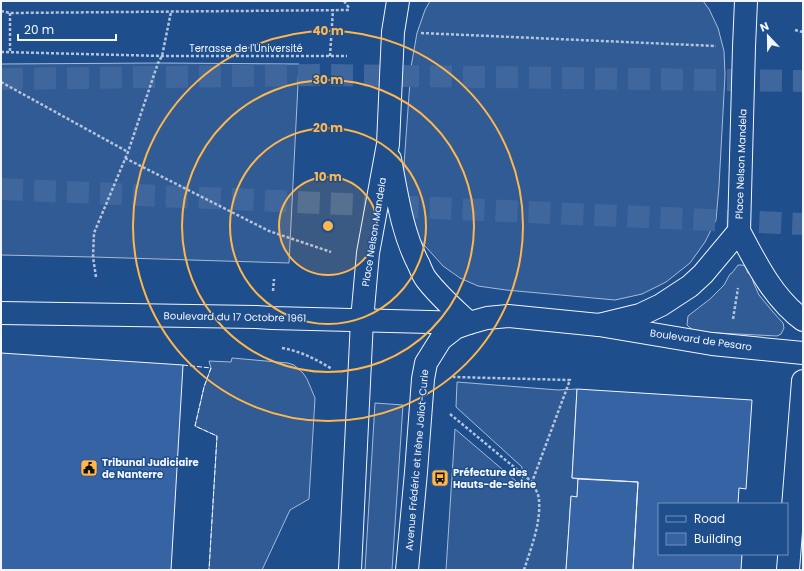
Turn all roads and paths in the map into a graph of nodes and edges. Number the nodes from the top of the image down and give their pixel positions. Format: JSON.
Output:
{"nodes":[{"id":1,"x":344,"y":1,"type":"edge"},
{"id":2,"x":398,"y":1,"type":"edge"},
{"id":3,"x":742,"y":4,"type":"edge"},
{"id":4,"x":333,"y":9,"type":"junction"},
{"id":5,"x":1,"y":11,"type":"edge"},
{"id":6,"x":171,"y":12,"type":"junction"},
{"id":7,"x":10,"y":13,"type":"junction"},
{"id":8,"x":795,"y":30,"type":"dead end"},
{"id":9,"x":803,"y":32,"type":"edge"},
{"id":10,"x":417,"y":33,"type":"dead end"},
{"id":11,"x":722,"y":46,"type":"dead end"},
{"id":12,"x":1,"y":52,"type":"edge"},
{"id":13,"x":10,"y":52,"type":"junction"},
{"id":14,"x":162,"y":56,"type":"junction"},
{"id":15,"x":330,"y":56,"type":"junction"},
{"id":16,"x":347,"y":56,"type":"dead end"},
{"id":17,"x":1,"y":82,"type":"edge"},
{"id":18,"x":388,"y":144,"type":"junction"},
{"id":19,"x":128,"y":152,"type":"junction"},
{"id":20,"x":125,"y":158,"type":"junction"},
{"id":21,"x":738,"y":231,"type":"junction"},
{"id":22,"x":331,"y":252,"type":"dead end"},
{"id":23,"x":96,"y":277,"type":"dead end"},
{"id":24,"x":738,"y":287,"type":"dead end"},
{"id":25,"x":1,"y":313,"type":"edge"},
{"id":26,"x":362,"y":320,"type":"junction"},
{"id":27,"x":733,"y":320,"type":"dead end"},
{"id":28,"x":803,"y":320,"type":"edge"},
{"id":29,"x":468,"y":323,"type":"junction"},
{"id":30,"x":598,"y":325,"type":"junction"},
{"id":31,"x":279,"y":348,"type":"dead end"},
{"id":32,"x":803,"y":353,"type":"edge"},
{"id":33,"x":332,"y":369,"type":"dead end"},
{"id":34,"x":452,"y":377,"type":"dead end"},
{"id":35,"x":803,"y":380,"type":"edge"},
{"id":36,"x":448,"y":413,"type":"dead end"},
{"id":37,"x":532,"y":482,"type":"junction"},
{"id":38,"x":350,"y":570,"type":"edge"},
{"id":39,"x":407,"y":570,"type":"edge"},
{"id":40,"x":524,"y":570,"type":"edge"},
{"id":41,"x":788,"y":570,"type":"edge"}],
"edges":[{"from":1,"to":4,"type":"path"},
{"from":2,"to":18,"type":"main road","name":"Place Nelson Mandela"},
{"from":3,"to":21,"type":"main road","name":"Place Nelson Mandela"},
{"from":4,"to":6,"type":"path"},
{"from":4,"to":15,"type":"path"},
{"from":5,"to":7,"type":"path"},
{"from":6,"to":7,"type":"path"},
{"from":6,"to":14,"type":"path"},
{"from":7,"to":13,"type":"path"},
{"from":8,"to":9,"type":"path"},
{"from":10,"to":11,"type":"path"},
{"from":12,"to":13,"type":"path","name":"Terrasse de l'Université"},
{"from":13,"to":14,"type":"path","name":"Terrasse de l'Université"},
{"from":14,"to":15,"type":"path","name":"Terrasse de l'Université"},
{"from":14,"to":19,"type":"path"},
{"from":15,"to":16,"type":"path","name":"Terrasse de l'Université"},
{"from":17,"to":19,"type":"path"},
{"from":18,"to":26,"type":"main road","name":"Place Nelson Mandela"},
{"from":18,"to":29,"type":"main road","name":"Place Nelson Mandela"},
{"from":19,"to":20,"type":"path"},
{"from":20,"to":22,"type":"path"},
{"from":20,"to":23,"type":"path"},
{"from":21,"to":28,"type":"main road"},
{"from":21,"to":30,"type":"main road","name":"Place Nelson Mandela"},
{"from":24,"to":27,"type":"path"},
{"from":25,"to":26,"type":"main road","name":"Boulevard du 17 Octobre 1961"},
{"from":26,"to":29,"type":"main road","name":"Boulevard du 17 Octobre 1961"},
{"from":26,"to":38,"type":"main road"},
{"from":29,"to":30,"type":"main road","name":"Place Nelson Mandela"},
{"from":29,"to":39,"type":"main road","name":"Avenue Frédéric et Irène Joliot-Curie"},
{"from":30,"to":32,"type":"main road","name":"Boulevard de Pesaro"},
{"from":31,"to":33,"type":"path"},
{"from":34,"to":37,"type":"path"},
{"from":35,"to":41,"type":"main road"},
{"from":36,"to":37,"type":"path"},
{"from":37,"to":40,"type":"path"}]}
